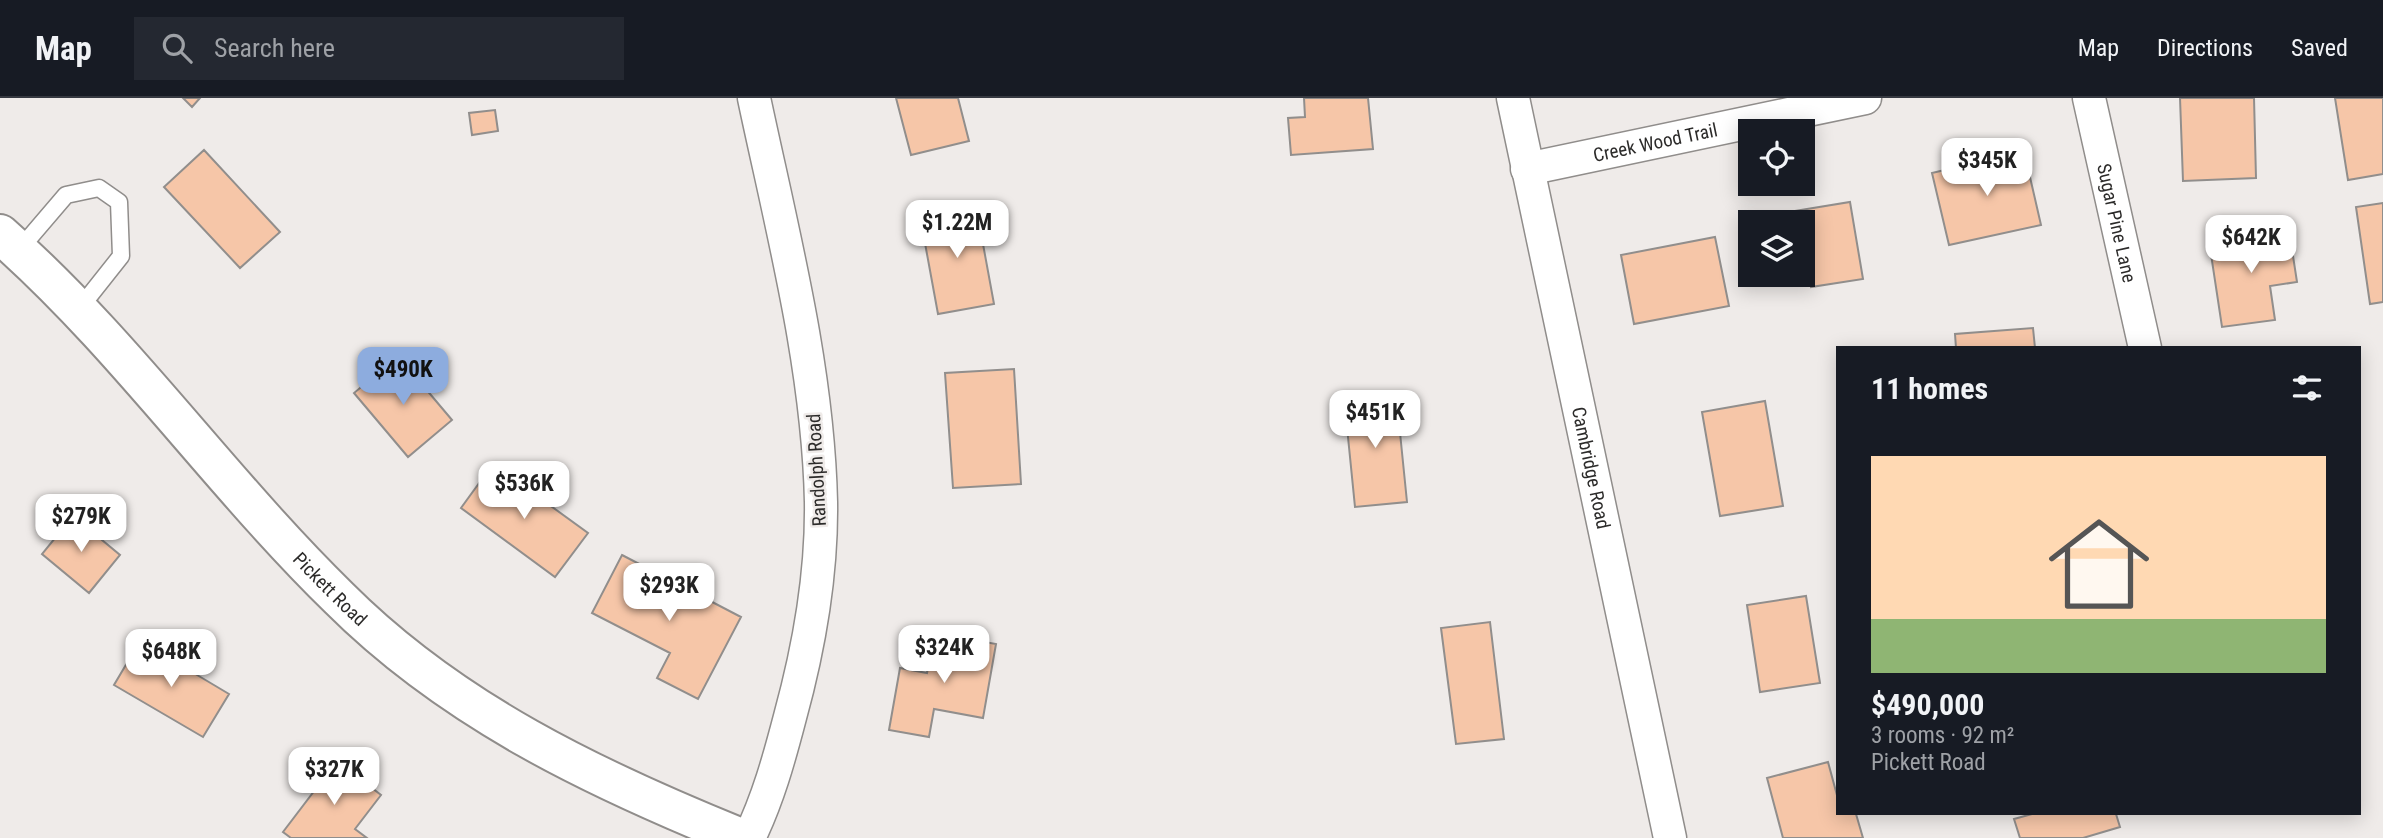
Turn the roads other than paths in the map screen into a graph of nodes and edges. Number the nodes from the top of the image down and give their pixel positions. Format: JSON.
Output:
{"nodes":[{"id":1,"x":754,"y":98,"type":"edge"},
{"id":2,"x":1513,"y":98,"type":"edge"},
{"id":3,"x":1865,"y":98,"type":"edge"},
{"id":4,"x":2089,"y":98,"type":"edge"},
{"id":5,"x":1527,"y":169,"type":"junction"},
{"id":6,"x":9,"y":242,"type":"edge"},
{"id":7,"x":79,"y":309,"type":"junction"},
{"id":8,"x":2146,"y":346,"type":"edge"},
{"id":9,"x":741,"y":838,"type":"edge"},
{"id":10,"x":749,"y":838,"type":"edge"},
{"id":11,"x":1670,"y":838,"type":"edge"}],
"edges":[{"from":1,"to":10,"type":"street","name":"Randolph Road"},
{"from":2,"to":5,"type":"street","name":"Cambridge Road"},
{"from":3,"to":5,"type":"street","name":"Creek Wood Trail"},
{"from":4,"to":8,"type":"street","name":"Sugar Pine Lane"},
{"from":5,"to":11,"type":"street","name":"Cambridge Road"},
{"from":6,"to":7,"type":"street","name":"Pickett Road"},
{"from":6,"to":7,"type":"lane"},
{"from":7,"to":9,"type":"street","name":"Pickett Road"}]}
